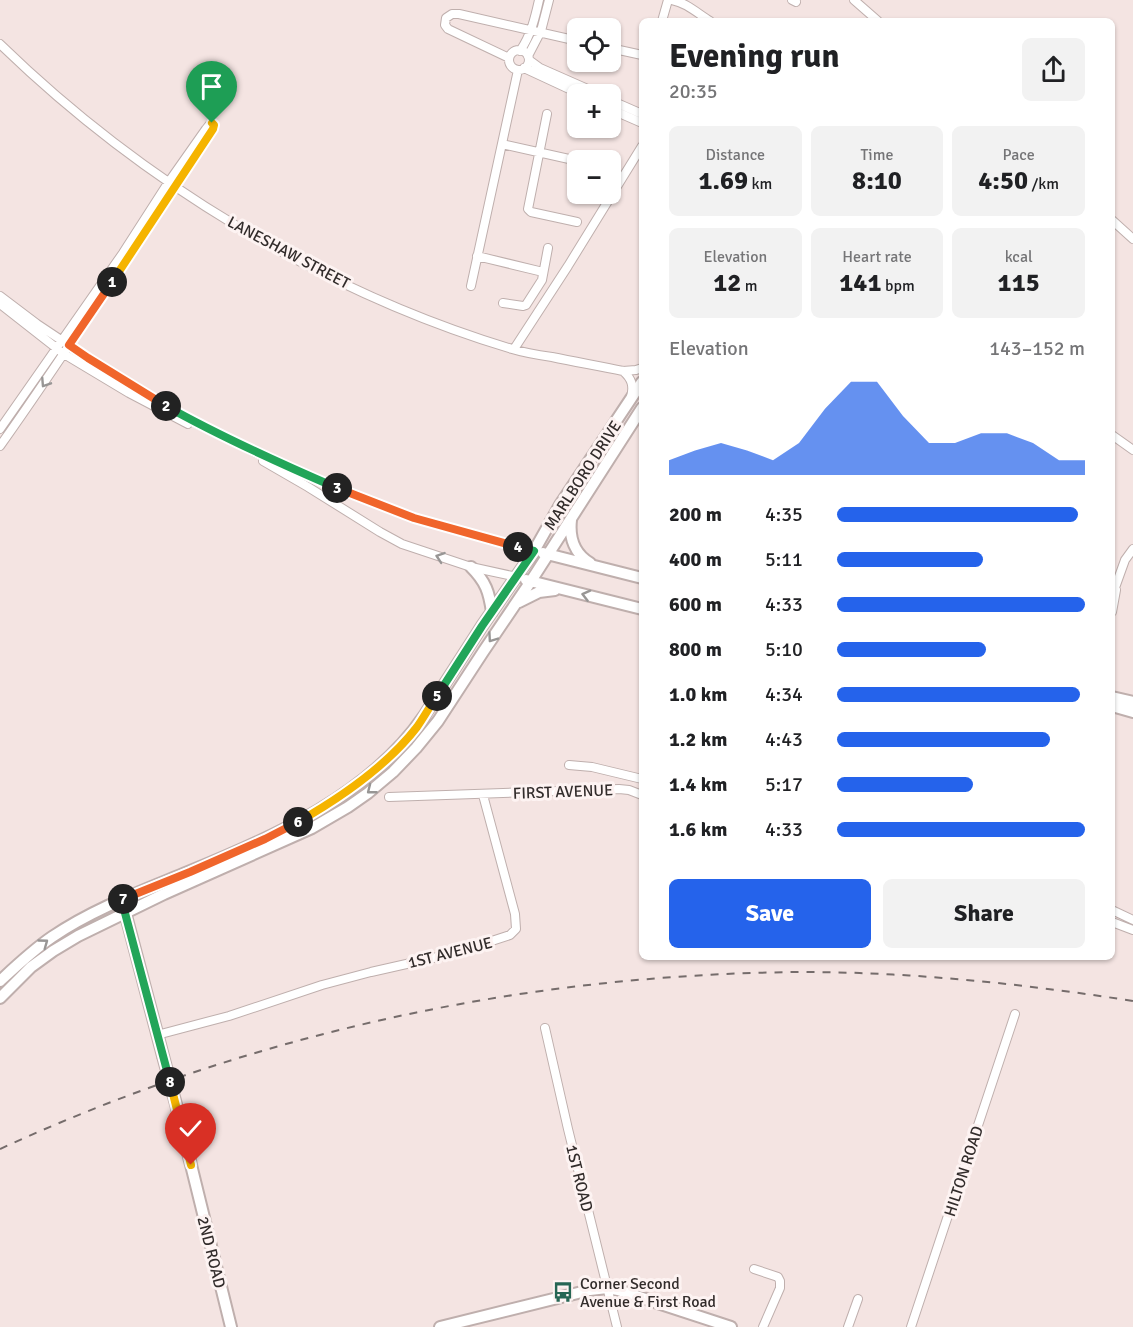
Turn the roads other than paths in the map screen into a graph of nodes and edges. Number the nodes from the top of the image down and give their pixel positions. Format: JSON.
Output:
{"nodes":[{"id":1,"x":539,"y":0,"type":"edge"},
{"id":2,"x":549,"y":0,"type":"edge"},
{"id":3,"x":670,"y":0,"type":"edge"},
{"id":4,"x":854,"y":0,"type":"edge"},
{"id":5,"x":663,"y":18,"type":"edge"},
{"id":6,"x":700,"y":18,"type":"edge"},
{"id":7,"x":875,"y":18,"type":"edge"},
{"id":8,"x":531,"y":30,"type":"junction"},
{"id":9,"x":540,"y":33,"type":"junction"},
{"id":10,"x":567,"y":39,"type":"edge"},
{"id":11,"x":0,"y":44,"type":"edge"},
{"id":12,"x":621,"y":50,"type":"edge"},
{"id":13,"x":520,"y":51,"type":"junction"},
{"id":14,"x":639,"y":54,"type":"edge"},
{"id":15,"x":509,"y":58,"type":"junction"},
{"id":16,"x":528,"y":58,"type":"junction"},
{"id":17,"x":521,"y":69,"type":"junction"},
{"id":18,"x":576,"y":84,"type":"edge"},
{"id":19,"x":567,"y":88,"type":"edge"},
{"id":20,"x":621,"y":105,"type":"edge"},
{"id":21,"x":639,"y":113,"type":"edge"},
{"id":22,"x":547,"y":114,"type":"dead end"},
{"id":23,"x":621,"y":114,"type":"edge"},
{"id":24,"x":639,"y":122,"type":"edge"},
{"id":25,"x":502,"y":144,"type":"junction"},
{"id":26,"x":639,"y":151,"type":"edge"},
{"id":27,"x":539,"y":152,"type":"junction"},
{"id":28,"x":567,"y":158,"type":"edge"},
{"id":29,"x":172,"y":185,"type":"junction"},
{"id":30,"x":577,"y":222,"type":"dead end"},
{"id":31,"x":1115,"y":223,"type":"edge"},
{"id":32,"x":1133,"y":239,"type":"edge"},
{"id":33,"x":548,"y":248,"type":"dead end"},
{"id":34,"x":477,"y":256,"type":"junction"},
{"id":35,"x":543,"y":272,"type":"junction"},
{"id":36,"x":471,"y":286,"type":"dead end"},
{"id":37,"x":0,"y":296,"type":"edge"},
{"id":38,"x":503,"y":303,"type":"dead end"},
{"id":39,"x":0,"y":304,"type":"edge"},
{"id":40,"x":61,"y":340,"type":"junction"},
{"id":41,"x":69,"y":345,"type":"junction"},
{"id":42,"x":56,"y":348,"type":"junction"},
{"id":43,"x":513,"y":349,"type":"junction"},
{"id":44,"x":64,"y":354,"type":"junction"},
{"id":45,"x":639,"y":369,"type":"edge"},
{"id":46,"x":623,"y":371,"type":"junction"},
{"id":47,"x":635,"y":395,"type":"edge"},
{"id":48,"x":639,"y":413,"type":"edge"},
{"id":49,"x":0,"y":429,"type":"edge"},
{"id":50,"x":1115,"y":437,"type":"edge"},
{"id":51,"x":0,"y":446,"type":"edge"},
{"id":52,"x":1133,"y":450,"type":"edge"},
{"id":53,"x":251,"y":452,"type":"junction"},
{"id":54,"x":571,"y":520,"type":"junction"},
{"id":55,"x":1133,"y":549,"type":"edge"},
{"id":56,"x":534,"y":551,"type":"junction"},
{"id":57,"x":548,"y":554,"type":"junction"},
{"id":58,"x":471,"y":567,"type":"junction"},
{"id":59,"x":601,"y":568,"type":"junction"},
{"id":60,"x":1120,"y":574,"type":"junction"},
{"id":61,"x":517,"y":577,"type":"junction"},
{"id":62,"x":639,"y":577,"type":"edge"},
{"id":63,"x":531,"y":582,"type":"junction"},
{"id":64,"x":1115,"y":588,"type":"edge"},
{"id":65,"x":564,"y":590,"type":"junction"},
{"id":66,"x":1115,"y":598,"type":"edge"},
{"id":67,"x":515,"y":605,"type":"junction"},
{"id":68,"x":639,"y":608,"type":"edge"},
{"id":69,"x":492,"y":612,"type":"junction"},
{"id":70,"x":1115,"y":698,"type":"edge"},
{"id":71,"x":1133,"y":702,"type":"edge"},
{"id":72,"x":1115,"y":707,"type":"edge"},
{"id":73,"x":1133,"y":712,"type":"edge"},
{"id":74,"x":569,"y":765,"type":"dead end"},
{"id":75,"x":639,"y":778,"type":"edge"},
{"id":76,"x":639,"y":794,"type":"edge"},
{"id":77,"x":483,"y":795,"type":"junction"},
{"id":78,"x":389,"y":797,"type":"dead end"},
{"id":79,"x":122,"y":899,"type":"junction"},
{"id":80,"x":1115,"y":911,"type":"edge"},
{"id":81,"x":125,"y":913,"type":"junction"},
{"id":82,"x":1133,"y":920,"type":"edge"},
{"id":83,"x":1115,"y":923,"type":"edge"},
{"id":84,"x":1133,"y":930,"type":"edge"},
{"id":85,"x":0,"y":981,"type":"edge"},
{"id":86,"x":0,"y":998,"type":"edge"},
{"id":87,"x":1015,"y":1014,"type":"dead end"},
{"id":88,"x":545,"y":1028,"type":"dead end"},
{"id":89,"x":157,"y":1035,"type":"junction"},
{"id":90,"x":754,"y":1269,"type":"dead end"},
{"id":91,"x":607,"y":1288,"type":"junction"},
{"id":92,"x":858,"y":1299,"type":"dead end"},
{"id":93,"x":231,"y":1327,"type":"edge"},
{"id":94,"x":440,"y":1327,"type":"edge"},
{"id":95,"x":617,"y":1327,"type":"edge"},
{"id":96,"x":731,"y":1327,"type":"edge"},
{"id":97,"x":763,"y":1327,"type":"edge"},
{"id":98,"x":848,"y":1327,"type":"edge"},
{"id":99,"x":911,"y":1327,"type":"edge"}],
"edges":[{"from":1,"to":8,"type":"street"},
{"from":2,"to":9,"type":"street"},
{"from":3,"to":5,"type":"street"},
{"from":3,"to":6,"type":"street"},
{"from":4,"to":7,"type":"street"},
{"from":8,"to":9,"type":"street"},
{"from":8,"to":13,"type":"street"},
{"from":8,"to":15,"type":"street"},
{"from":9,"to":10,"type":"street"},
{"from":9,"to":16,"type":"street"},
{"from":11,"to":29,"type":"street","name":"LANESHAW STREET"},
{"from":12,"to":14,"type":"street"},
{"from":13,"to":15,"type":"street"},
{"from":13,"to":16,"type":"street"},
{"from":15,"to":17,"type":"street"},
{"from":16,"to":17,"type":"street"},
{"from":16,"to":18,"type":"street"},
{"from":17,"to":19,"type":"street"},
{"from":17,"to":25,"type":"street"},
{"from":20,"to":21,"type":"street"},
{"from":22,"to":27,"type":"street"},
{"from":23,"to":24,"type":"street"},
{"from":25,"to":27,"type":"street"},
{"from":25,"to":34,"type":"street"},
{"from":26,"to":43,"type":"street"},
{"from":27,"to":28,"type":"street"},
{"from":27,"to":30,"type":"street"},
{"from":29,"to":29,"type":"street"},
{"from":29,"to":40,"type":"street"},
{"from":29,"to":41,"type":"street"},
{"from":29,"to":43,"type":"street","name":"LANESHAW STREET"},
{"from":31,"to":32,"type":"street"},
{"from":33,"to":35,"type":"street"},
{"from":34,"to":35,"type":"street"},
{"from":34,"to":36,"type":"street"},
{"from":35,"to":38,"type":"street"},
{"from":37,"to":40,"type":"street"},
{"from":39,"to":42,"type":"street"},
{"from":40,"to":41,"type":"street"},
{"from":40,"to":42,"type":"street"},
{"from":41,"to":44,"type":"street"},
{"from":41,"to":53,"type":"street"},
{"from":42,"to":44,"type":"street"},
{"from":42,"to":49,"type":"street"},
{"from":43,"to":46,"type":"street","name":"LANESHAW STREET"},
{"from":44,"to":51,"type":"street","one_way":true},
{"from":44,"to":53,"type":"street"},
{"from":45,"to":46,"type":"street","name":"LANESHAW STREET"},
{"from":46,"to":47,"type":"street"},
{"from":47,"to":56,"type":"main road","name":"MARLBORO DRIVE"},
{"from":48,"to":54,"type":"main road","name":"MARLBORO DRIVE"},
{"from":50,"to":52,"type":"street"},
{"from":53,"to":56,"type":"street"},
{"from":58,"to":53,"type":"street","one_way":true},
{"from":54,"to":57,"type":"main road","name":"MARLBORO DRIVE"},
{"from":54,"to":59,"type":"main road"},
{"from":55,"to":60,"type":"street"},
{"from":56,"to":57,"type":"main road"},
{"from":56,"to":61,"type":"main road","name":"MARLBORO DRIVE"},
{"from":57,"to":59,"type":"main road"},
{"from":57,"to":63,"type":"main road","name":"MARLBORO DRIVE"},
{"from":58,"to":61,"type":"street"},
{"from":58,"to":69,"type":"main road"},
{"from":59,"to":62,"type":"main road"},
{"from":60,"to":64,"type":"street"},
{"from":60,"to":66,"type":"street"},
{"from":61,"to":63,"type":"main road"},
{"from":61,"to":69,"type":"main road","name":"MARLBORO DRIVE"},
{"from":63,"to":65,"type":"main road"},
{"from":63,"to":67,"type":"main road","name":"MARLBORO DRIVE"},
{"from":65,"to":67,"type":"main road"},
{"from":68,"to":65,"type":"main road","one_way":true},
{"from":67,"to":81,"type":"main road","name":"MARLBORO DRIVE","one_way":true},
{"from":69,"to":79,"type":"main road","name":"MARLBORO DRIVE"},
{"from":70,"to":71,"type":"main road"},
{"from":72,"to":73,"type":"main road"},
{"from":74,"to":75,"type":"street"},
{"from":76,"to":77,"type":"street","name":"FIRST AVENUE"},
{"from":77,"to":78,"type":"street"},
{"from":77,"to":89,"type":"street","name":"1ST AVENUE"},
{"from":79,"to":81,"type":"main road","name":"2ND ROAD"},
{"from":85,"to":79,"type":"main road","name":"MARLBORO DRIVE","one_way":true},
{"from":80,"to":82,"type":"street"},
{"from":81,"to":86,"type":"main road","name":"MARLBORO DRIVE"},
{"from":81,"to":89,"type":"main road","name":"2ND ROAD"},
{"from":83,"to":84,"type":"street"},
{"from":87,"to":99,"type":"street","name":"HILTON ROAD"},
{"from":88,"to":91,"type":"street","name":"1ST ROAD"},
{"from":89,"to":93,"type":"main road","name":"2ND ROAD","bridge":true},
{"from":90,"to":97,"type":"street"},
{"from":91,"to":94,"type":"main road"},
{"from":91,"to":95,"type":"street","name":"1ST ROAD"},
{"from":91,"to":96,"type":"main road"},
{"from":92,"to":98,"type":"street"}]}
